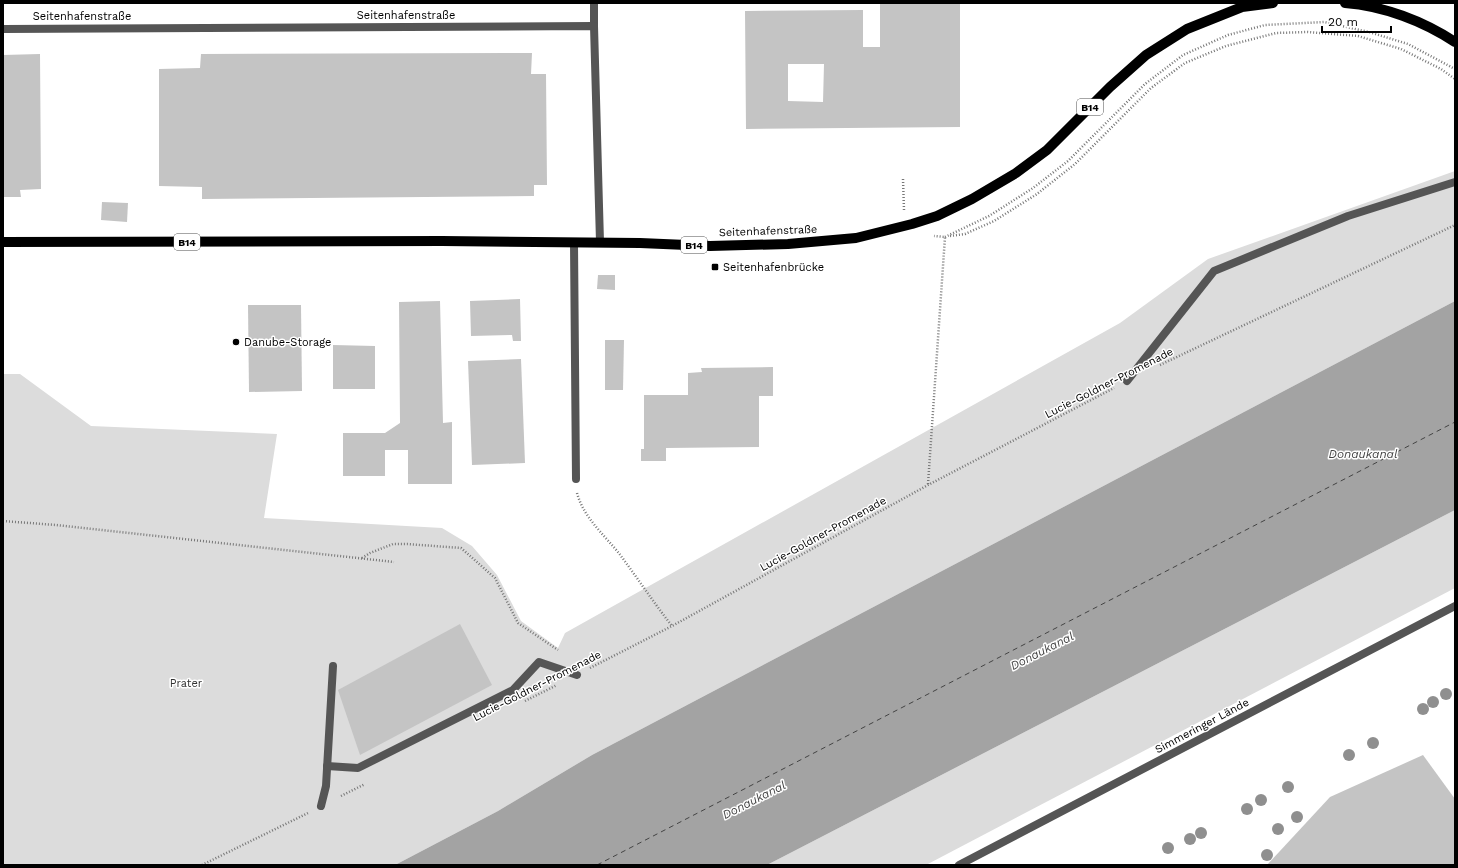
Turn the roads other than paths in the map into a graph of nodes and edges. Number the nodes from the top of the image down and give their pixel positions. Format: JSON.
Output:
{"nodes":[{"id":1,"x":594,"y":3,"type":"edge"},
{"id":2,"x":1273,"y":3,"type":"edge"},
{"id":3,"x":1345,"y":3,"type":"edge"},
{"id":4,"x":594,"y":26,"type":"junction"},
{"id":5,"x":3,"y":29,"type":"edge"},
{"id":6,"x":1455,"y":42,"type":"edge"},
{"id":7,"x":1455,"y":182,"type":"edge"},
{"id":8,"x":3,"y":242,"type":"edge"},
{"id":9,"x":600,"y":242,"type":"junction"},
{"id":10,"x":574,"y":243,"type":"junction"},
{"id":11,"x":1127,"y":381,"type":"road end"},
{"id":12,"x":576,"y":479,"type":"road end"},
{"id":13,"x":1455,"y":606,"type":"edge"},
{"id":14,"x":333,"y":666,"type":"dead end"},
{"id":15,"x":577,"y":675,"type":"road end"},
{"id":16,"x":327,"y":766,"type":"junction"},
{"id":17,"x":322,"y":806,"type":"road end"},
{"id":18,"x":959,"y":865,"type":"edge"}],
"edges":[{"from":1,"to":4,"type":"street"},
{"from":2,"to":9,"type":"main road","name":"Seitenhafenstraße","number":"B14"},
{"from":3,"to":6,"type":"main road"},
{"from":4,"to":5,"type":"street","name":"Seitenhafenstraße"},
{"from":4,"to":9,"type":"street"},
{"from":7,"to":11,"type":"street"},
{"from":8,"to":10,"type":"main road","name":"Seitenhafenstraße","number":"B14"},
{"from":9,"to":10,"type":"main road","name":"Seitenhafenstraße","number":"B14"},
{"from":10,"to":12,"type":"street"},
{"from":13,"to":18,"type":"street","name":"Simmeringer Lände"},
{"from":14,"to":16,"type":"street"},
{"from":15,"to":16,"type":"street"},
{"from":16,"to":17,"type":"street"}]}
